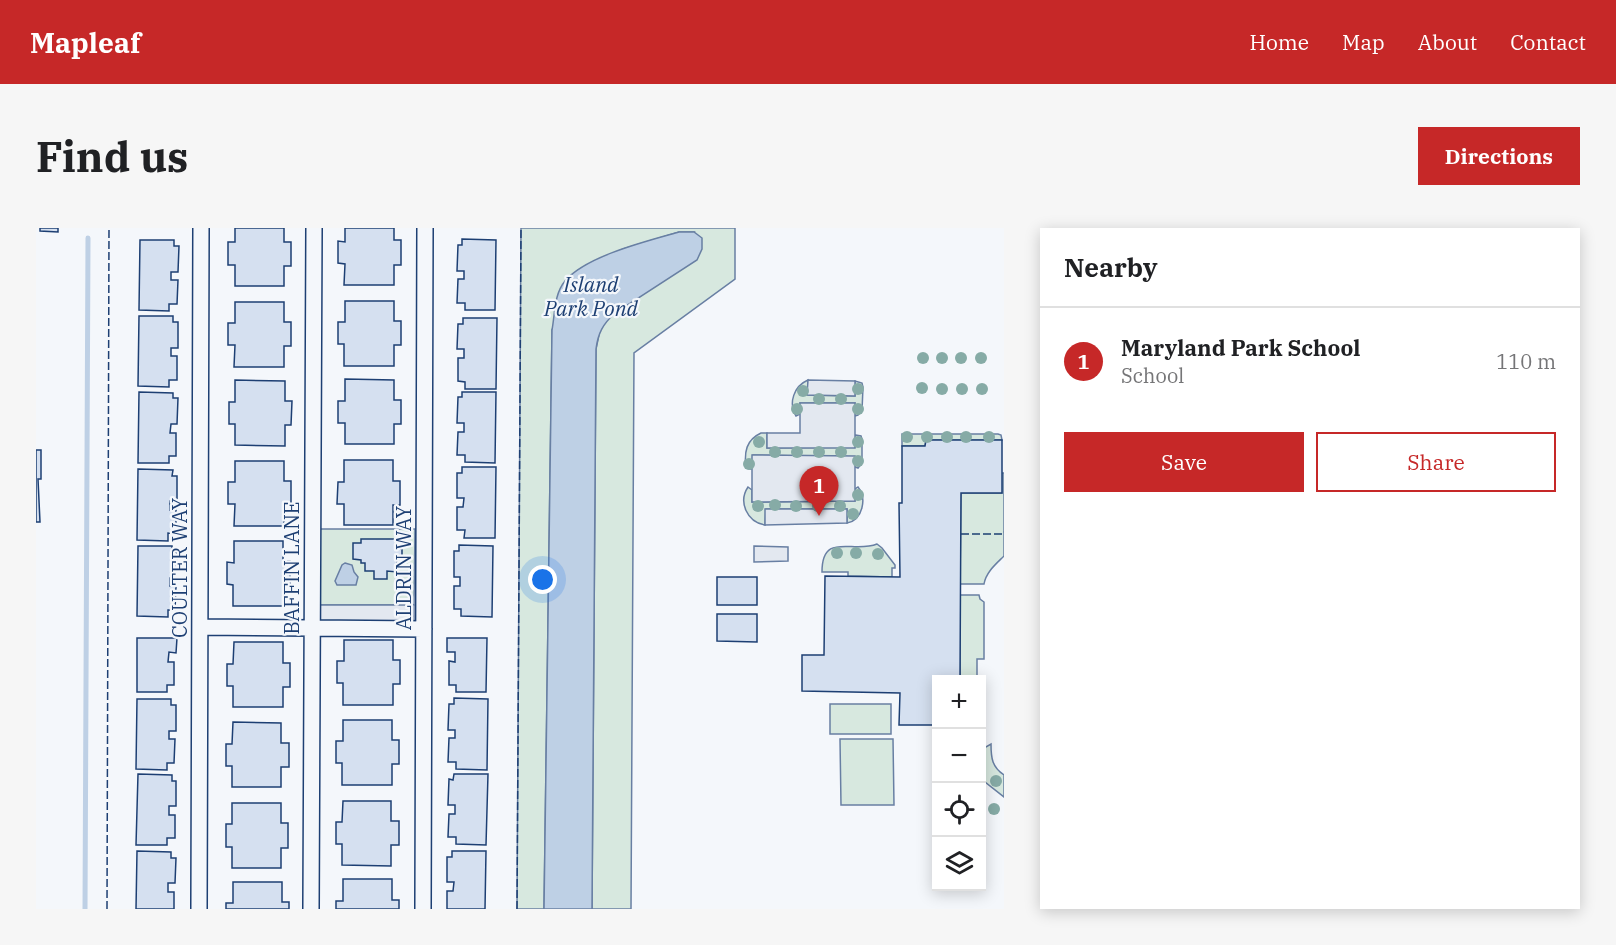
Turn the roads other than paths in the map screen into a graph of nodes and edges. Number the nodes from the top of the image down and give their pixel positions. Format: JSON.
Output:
{"nodes":[{"id":1,"x":201,"y":228,"type":"edge"},
{"id":2,"x":314,"y":228,"type":"edge"},
{"id":3,"x":425,"y":228,"type":"edge"},
{"id":4,"x":200,"y":627,"type":"junction"},
{"id":5,"x":312,"y":628,"type":"junction"},
{"id":6,"x":424,"y":629,"type":"junction"},
{"id":7,"x":199,"y":909,"type":"edge"},
{"id":8,"x":311,"y":909,"type":"edge"},
{"id":9,"x":423,"y":909,"type":"edge"}],
"edges":[{"from":1,"to":4,"type":"street","name":"COULTER WAY"},
{"from":2,"to":5,"type":"street","name":"BAFFIN LANE"},
{"from":3,"to":6,"type":"street","name":"ALDRIN WAY"},
{"from":4,"to":5,"type":"street"},
{"from":4,"to":7,"type":"street","name":"COULTER WAY"},
{"from":5,"to":6,"type":"street"},
{"from":5,"to":8,"type":"street","name":"BAFFIN LANE"},
{"from":6,"to":9,"type":"street","name":"ALDRIN WAY"}]}
